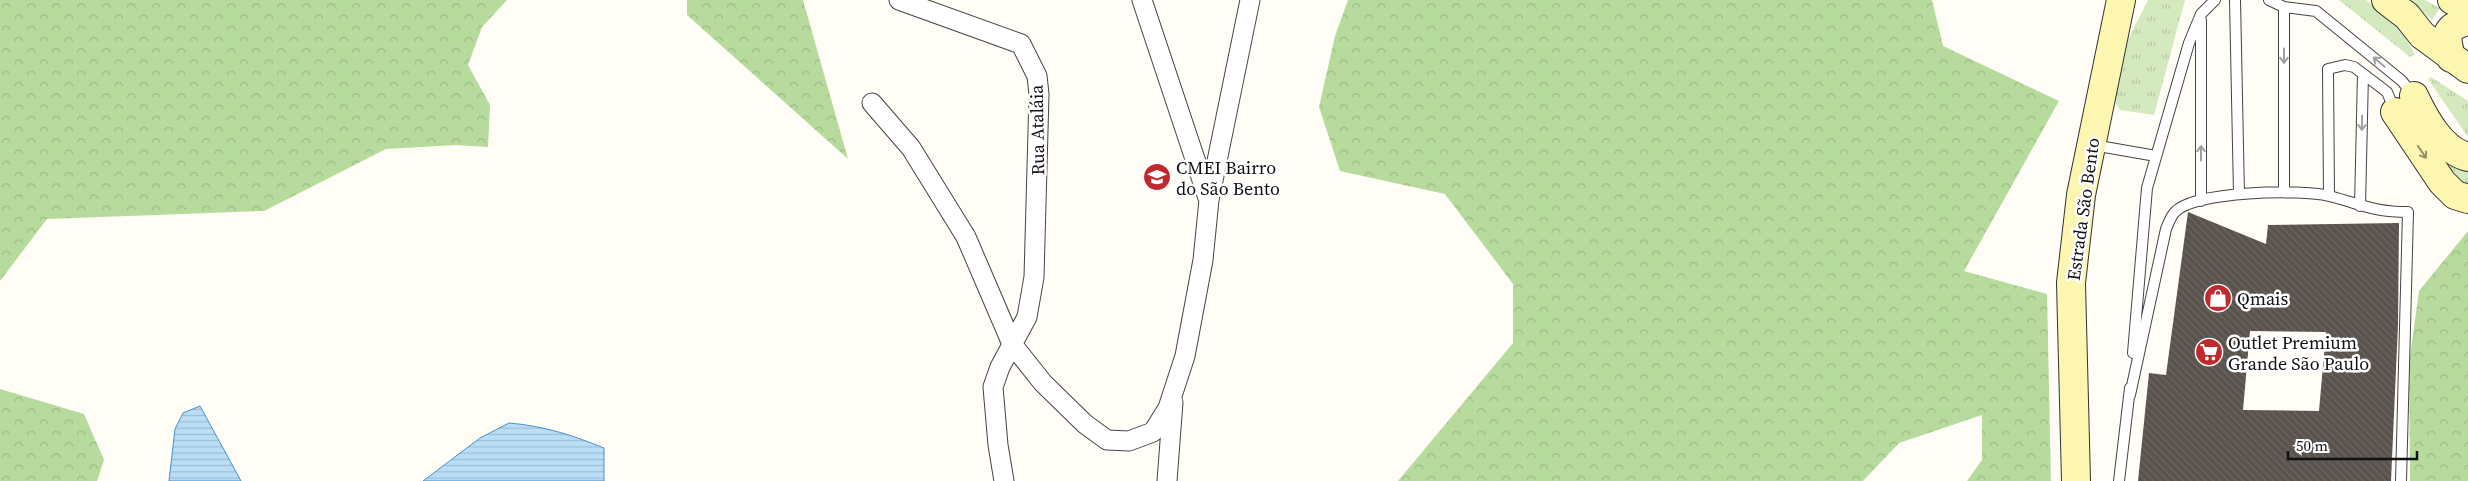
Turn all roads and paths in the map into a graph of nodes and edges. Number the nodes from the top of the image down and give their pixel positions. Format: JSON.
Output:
{"nodes":[{"id":1,"x":899,"y":0,"type":"edge"},
{"id":2,"x":1142,"y":0,"type":"edge"},
{"id":3,"x":1250,"y":0,"type":"edge"},
{"id":4,"x":2121,"y":0,"type":"edge"},
{"id":5,"x":2136,"y":0,"type":"edge"},
{"id":6,"x":2215,"y":0,"type":"edge"},
{"id":7,"x":2235,"y":0,"type":"edge"},
{"id":8,"x":2269,"y":0,"type":"edge"},
{"id":9,"x":2386,"y":0,"type":"edge"},
{"id":10,"x":2452,"y":0,"type":"edge"},
{"id":11,"x":2284,"y":7,"type":"junction"},
{"id":12,"x":2468,"y":8,"type":"edge"},
{"id":13,"x":2201,"y":14,"type":"junction"},
{"id":14,"x":2468,"y":21,"type":"edge"},
{"id":15,"x":2114,"y":36,"type":"junction"},
{"id":16,"x":2459,"y":63,"type":"edge"},
{"id":17,"x":2363,"y":74,"type":"junction"},
{"id":18,"x":872,"y":103,"type":"dead end"},
{"id":19,"x":2405,"y":104,"type":"junction"},
{"id":20,"x":2092,"y":145,"type":"junction"},
{"id":21,"x":2156,"y":156,"type":"junction"},
{"id":22,"x":2468,"y":157,"type":"edge"},
{"id":23,"x":2284,"y":192,"type":"junction"},
{"id":24,"x":2239,"y":194,"type":"junction"},
{"id":25,"x":2329,"y":196,"type":"junction"},
{"id":26,"x":2468,"y":199,"type":"edge"},
{"id":27,"x":1208,"y":200,"type":"junction"},
{"id":28,"x":2201,"y":201,"type":"junction"},
{"id":29,"x":2360,"y":206,"type":"junction"},
{"id":30,"x":1012,"y":344,"type":"junction"},
{"id":31,"x":1174,"y":387,"type":"junction"},
{"id":32,"x":2130,"y":394,"type":"junction"},
{"id":33,"x":1004,"y":481,"type":"edge"},
{"id":34,"x":1167,"y":481,"type":"edge"},
{"id":35,"x":2076,"y":481,"type":"edge"},
{"id":36,"x":2119,"y":481,"type":"edge"},
{"id":37,"x":2401,"y":481,"type":"edge"}],
"edges":[{"from":1,"to":30,"type":"street","name":"Rua Ataláia"},
{"from":2,"to":27,"type":"street"},
{"from":3,"to":27,"type":"street"},
{"from":4,"to":15,"type":"street","name":"Estrada São Bento"},
{"from":5,"to":15,"type":"street"},
{"from":6,"to":13,"type":"lane"},
{"from":7,"to":24,"type":"lane"},
{"from":8,"to":11,"type":"lane"},
{"from":9,"to":16,"type":"street"},
{"from":10,"to":12,"type":"street"},
{"from":19,"to":11,"type":"lane","one_way":true},
{"from":11,"to":23,"type":"lane","one_way":true},
{"from":13,"to":21,"type":"lane"},
{"from":28,"to":13,"type":"lane","one_way":true},
{"from":14,"to":16,"type":"street"},
{"from":15,"to":20,"type":"street","name":"Estrada São Bento"},
{"from":17,"to":19,"type":"lane"},
{"from":17,"to":25,"type":"lane"},
{"from":17,"to":29,"type":"lane","one_way":true},
{"from":18,"to":30,"type":"street"},
{"from":19,"to":22,"type":"street"},
{"from":19,"to":26,"type":"street","one_way":true},
{"from":20,"to":21,"type":"lane"},
{"from":20,"to":35,"type":"street","name":"Estrada São Bento"},
{"from":21,"to":32,"type":"lane"},
{"from":23,"to":24,"type":"lane"},
{"from":23,"to":25,"type":"lane"},
{"from":24,"to":28,"type":"lane"},
{"from":25,"to":29,"type":"lane"},
{"from":27,"to":31,"type":"street"},
{"from":28,"to":32,"type":"lane"},
{"from":29,"to":37,"type":"lane"},
{"from":30,"to":31,"type":"street"},
{"from":30,"to":33,"type":"street","name":"Rua Ataláia"},
{"from":31,"to":34,"type":"street"},
{"from":32,"to":36,"type":"lane"}]}
